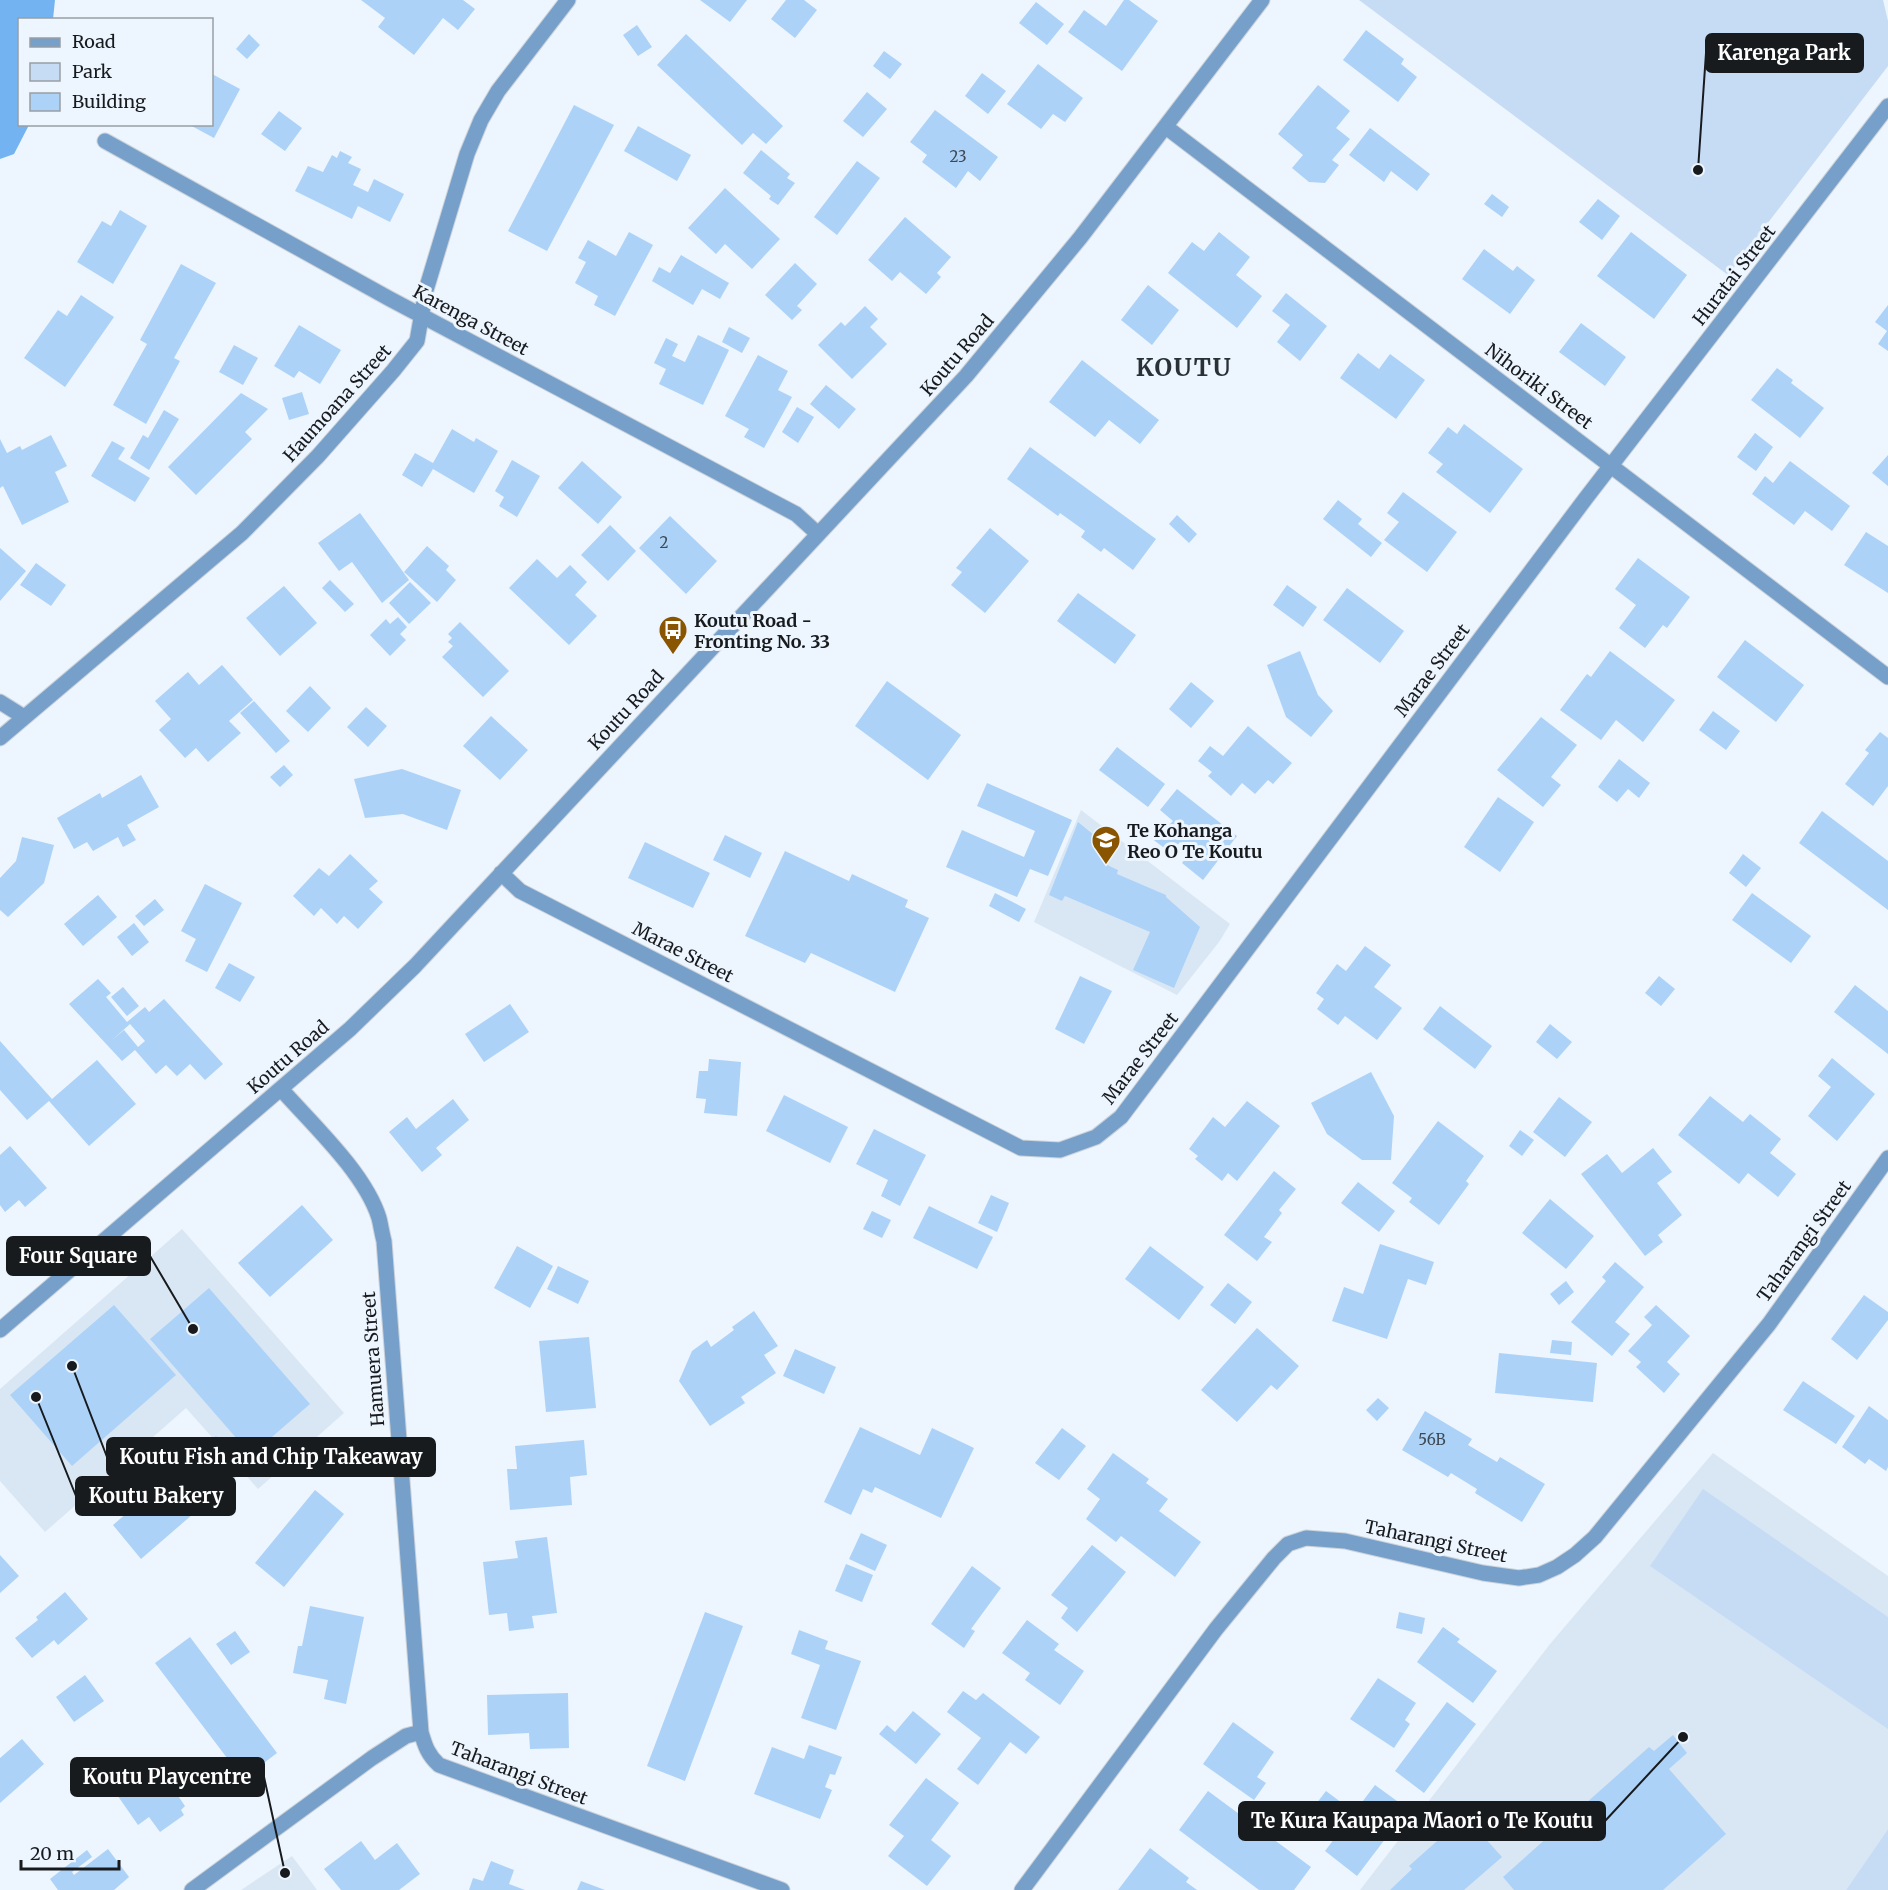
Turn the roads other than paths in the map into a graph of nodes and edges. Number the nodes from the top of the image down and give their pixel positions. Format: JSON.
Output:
{"nodes":[{"id":1,"x":568,"y":0,"type":"edge"},
{"id":2,"x":1262,"y":0,"type":"edge"},
{"id":3,"x":1888,"y":106,"type":"edge"},
{"id":4,"x":1166,"y":127,"type":"junction"},
{"id":5,"x":105,"y":141,"type":"dead end"},
{"id":6,"x":422,"y":315,"type":"junction"},
{"id":7,"x":1611,"y":466,"type":"junction"},
{"id":8,"x":818,"y":534,"type":"junction"},
{"id":9,"x":1888,"y":677,"type":"edge"},
{"id":10,"x":0,"y":702,"type":"edge"},
{"id":11,"x":24,"y":717,"type":"junction"},
{"id":12,"x":0,"y":738,"type":"edge"},
{"id":13,"x":501,"y":873,"type":"junction"},
{"id":14,"x":281,"y":1089,"type":"junction"},
{"id":15,"x":1888,"y":1158,"type":"edge"},
{"id":16,"x":0,"y":1330,"type":"edge"},
{"id":17,"x":421,"y":1732,"type":"junction"},
{"id":18,"x":192,"y":1890,"type":"edge"},
{"id":19,"x":782,"y":1890,"type":"edge"},
{"id":20,"x":1022,"y":1890,"type":"edge"}],
"edges":[{"from":1,"to":6,"type":"street","name":"Haumoana Street"},
{"from":2,"to":4,"type":"street","name":"Koutu Road"},
{"from":3,"to":7,"type":"street","name":"Huratai Street"},
{"from":4,"to":7,"type":"street","name":"Nihoriki Street"},
{"from":4,"to":8,"type":"street","name":"Koutu Road"},
{"from":5,"to":6,"type":"street","name":"Karenga Street"},
{"from":6,"to":8,"type":"street","name":"Karenga Street"},
{"from":6,"to":11,"type":"street","name":"Haumoana Street"},
{"from":7,"to":9,"type":"street","name":"Nihoriki Street"},
{"from":7,"to":13,"type":"street","name":"Marae Street"},
{"from":8,"to":13,"type":"street","name":"Koutu Road"},
{"from":10,"to":11,"type":"street"},
{"from":11,"to":12,"type":"street","name":"Haumoana Street"},
{"from":13,"to":14,"type":"street","name":"Koutu Road"},
{"from":14,"to":16,"type":"street","name":"Koutu Road"},
{"from":14,"to":17,"type":"street","name":"Hamuera Street"},
{"from":15,"to":20,"type":"street","name":"Taharangi Street"},
{"from":17,"to":18,"type":"street"},
{"from":17,"to":19,"type":"street","name":"Taharangi Street"}]}
